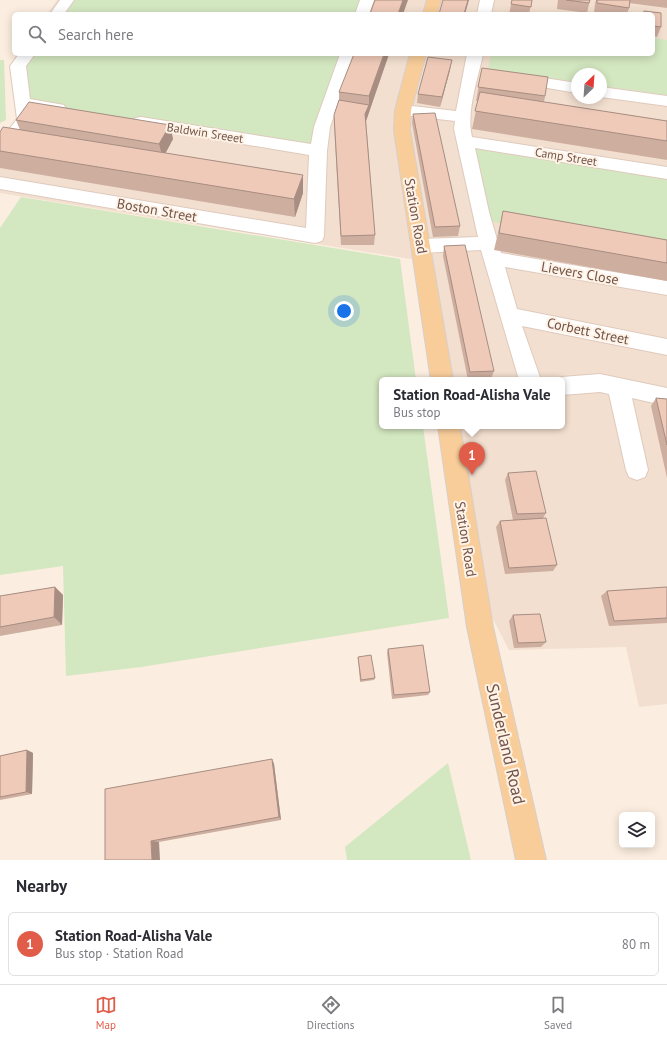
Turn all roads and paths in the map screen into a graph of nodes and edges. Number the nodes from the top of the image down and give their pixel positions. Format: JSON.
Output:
{"nodes":[{"id":1,"x":67,"y":0,"type":"edge"},
{"id":2,"x":368,"y":0,"type":"edge"},
{"id":3,"x":434,"y":0,"type":"edge"},
{"id":4,"x":487,"y":0,"type":"edge"},
{"id":5,"x":58,"y":12,"type":"edge"},
{"id":6,"x":363,"y":12,"type":"edge"},
{"id":7,"x":431,"y":12,"type":"edge"},
{"id":8,"x":484,"y":12,"type":"edge"},
{"id":9,"x":26,"y":56,"type":"edge"},
{"id":10,"x":347,"y":56,"type":"edge"},
{"id":11,"x":417,"y":56,"type":"edge"},
{"id":12,"x":476,"y":56,"type":"edge"},
{"id":13,"x":487,"y":74,"type":"junction"},
{"id":14,"x":571,"y":87,"type":"edge"},
{"id":15,"x":607,"y":93,"type":"edge"},
{"id":16,"x":667,"y":101,"type":"edge"},
{"id":17,"x":22,"y":103,"type":"junction"},
{"id":18,"x":470,"y":108,"type":"junction"},
{"id":19,"x":403,"y":110,"type":"junction"},
{"id":20,"x":76,"y":112,"type":"edge"},
{"id":21,"x":123,"y":120,"type":"edge"},
{"id":22,"x":465,"y":141,"type":"junction"},
{"id":23,"x":318,"y":151,"type":"junction"},
{"id":24,"x":0,"y":153,"type":"edge"},
{"id":25,"x":667,"y":173,"type":"edge"},
{"id":26,"x":0,"y":183,"type":"edge"},
{"id":27,"x":421,"y":246,"type":"junction"},
{"id":28,"x":490,"y":251,"type":"junction"},
{"id":29,"x":667,"y":288,"type":"edge"},
{"id":30,"x":509,"y":315,"type":"junction"},
{"id":31,"x":667,"y":347,"type":"edge"},
{"id":32,"x":442,"y":377,"type":"edge"},
{"id":33,"x":529,"y":377,"type":"edge"},
{"id":34,"x":565,"y":386,"type":"edge"},
{"id":35,"x":618,"y":386,"type":"junction"},
{"id":36,"x":667,"y":397,"type":"edge"},
{"id":37,"x":449,"y":429,"type":"edge"},
{"id":38,"x":637,"y":470,"type":"dead end"},
{"id":39,"x":480,"y":627,"type":"joint"},
{"id":40,"x":531,"y":860,"type":"edge"}],
"edges":[{"from":1,"to":5,"type":"street"},
{"from":2,"to":6,"type":"street"},
{"from":3,"to":7,"type":"main road"},
{"from":4,"to":8,"type":"street"},
{"from":9,"to":17,"type":"street"},
{"from":10,"to":23,"type":"street"},
{"from":11,"to":19,"type":"main road","name":"Station Road"},
{"from":12,"to":13,"type":"street"},
{"from":13,"to":14,"type":"street"},
{"from":13,"to":18,"type":"street"},
{"from":15,"to":16,"type":"street"},
{"from":17,"to":20,"type":"street"},
{"from":17,"to":24,"type":"street"},
{"from":18,"to":19,"type":"street"},
{"from":18,"to":22,"type":"street"},
{"from":19,"to":27,"type":"main road","name":"Station Road"},
{"from":21,"to":23,"type":"street","name":"Baldwin Sreeet"},
{"from":22,"to":25,"type":"street","name":"Camp Street"},
{"from":22,"to":28,"type":"street"},
{"from":23,"to":26,"type":"street","name":"Boston Street"},
{"from":27,"to":28,"type":"street","name":"Lievers Close"},
{"from":27,"to":32,"type":"main road","name":"Station Road"},
{"from":28,"to":29,"type":"street","name":"Lievers Close"},
{"from":28,"to":30,"type":"street"},
{"from":30,"to":31,"type":"street","name":"Corbett Street"},
{"from":30,"to":33,"type":"street"},
{"from":34,"to":35,"type":"street"},
{"from":35,"to":36,"type":"street"},
{"from":35,"to":38,"type":"street"},
{"from":37,"to":39,"type":"main road","name":"Station Road"},
{"from":39,"to":40,"type":"main road","name":"Sunderland Road"}]}
